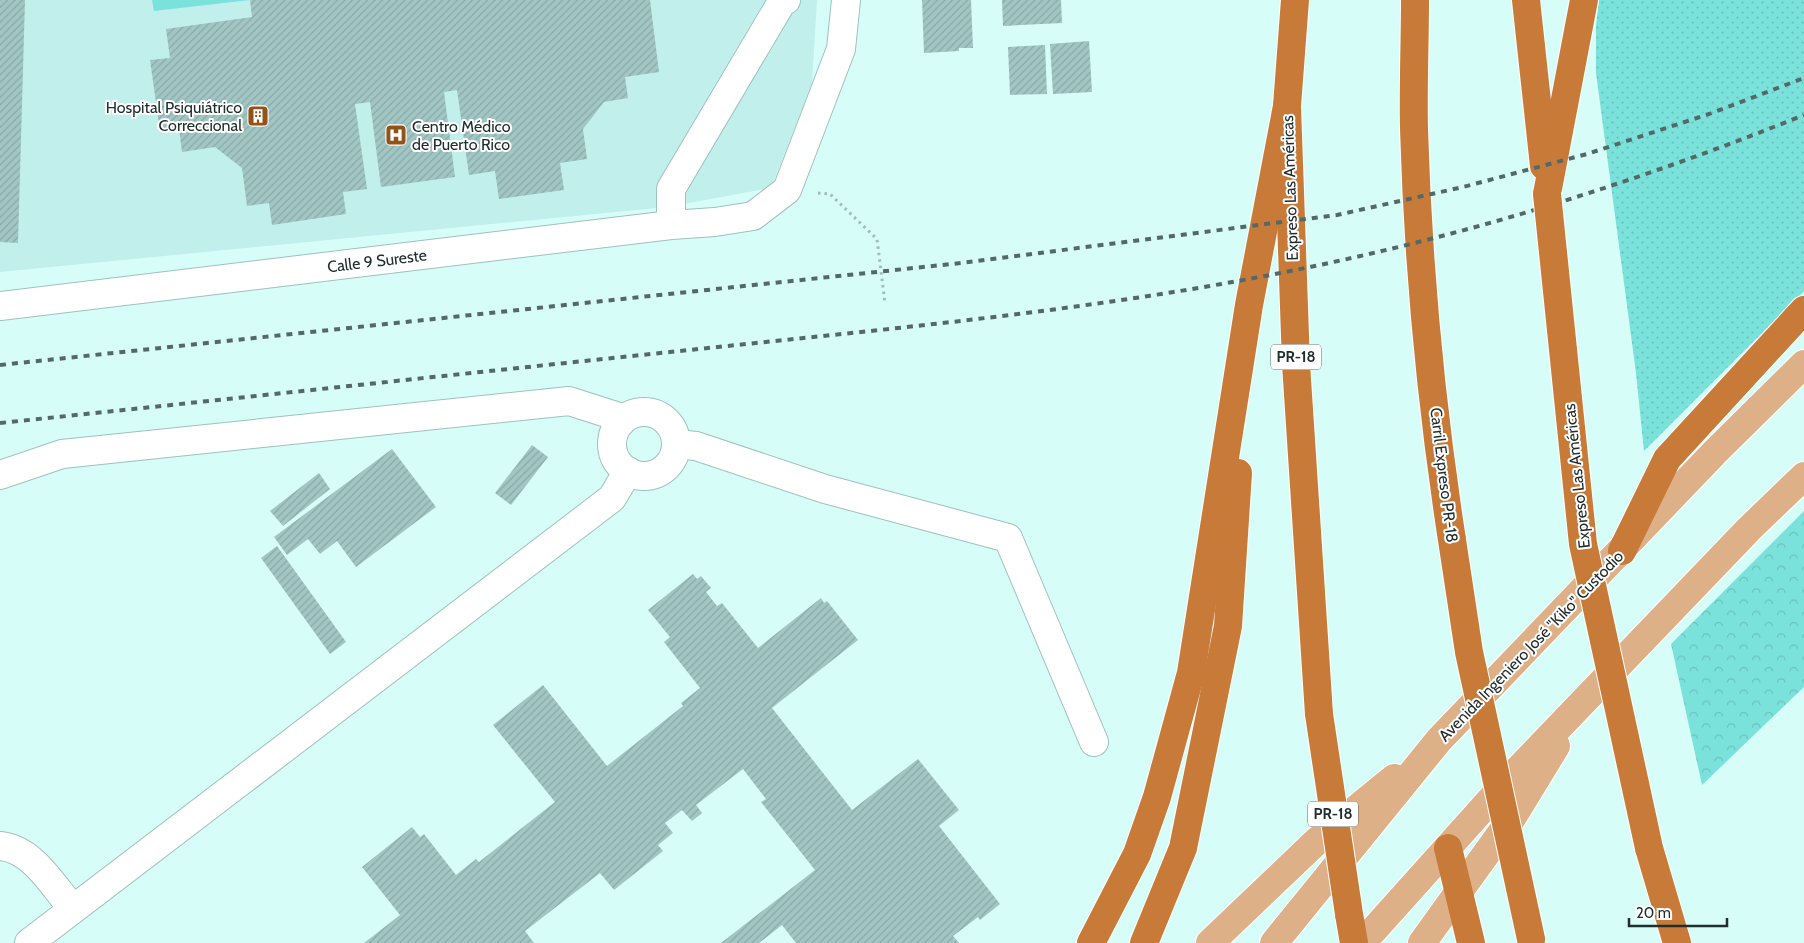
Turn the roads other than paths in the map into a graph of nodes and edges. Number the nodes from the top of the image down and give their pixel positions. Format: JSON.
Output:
{"nodes":[{"id":1,"x":786,"y":0,"type":"edge"},
{"id":2,"x":846,"y":0,"type":"edge"},
{"id":3,"x":1295,"y":0,"type":"edge"},
{"id":4,"x":1415,"y":0,"type":"edge"},
{"id":5,"x":1526,"y":0,"type":"edge"},
{"id":6,"x":1584,"y":0,"type":"edge"},
{"id":7,"x":1287,"y":106,"type":"junction"},
{"id":8,"x":1547,"y":194,"type":"junction"},
{"id":9,"x":671,"y":225,"type":"junction"},
{"id":10,"x":1249,"y":305,"type":"junction"},
{"id":11,"x":0,"y":306,"type":"edge"},
{"id":12,"x":1804,"y":310,"type":"edge"},
{"id":13,"x":1804,"y":364,"type":"edge"},
{"id":14,"x":622,"y":421,"type":"junction"},
{"id":15,"x":676,"y":444,"type":"junction"},
{"id":16,"x":628,"y":472,"type":"junction"},
{"id":17,"x":0,"y":475,"type":"edge"},
{"id":18,"x":1804,"y":476,"type":"edge"},
{"id":19,"x":1622,"y":551,"type":"junction"},
{"id":20,"x":1583,"y":702,"type":"junction"},
{"id":21,"x":1439,"y":740,"type":"junction"},
{"id":22,"x":1094,"y":742,"type":"dead end"},
{"id":23,"x":0,"y":846,"type":"edge"},
{"id":24,"x":1448,"y":848,"type":"junction"},
{"id":25,"x":1459,"y":892,"type":"junction"},
{"id":26,"x":72,"y":909,"type":"junction"},
{"id":27,"x":1348,"y":914,"type":"junction"},
{"id":28,"x":1531,"y":941,"type":"edge"},
{"id":29,"x":29,"y":943,"type":"edge"},
{"id":30,"x":1091,"y":943,"type":"edge"},
{"id":31,"x":1144,"y":943,"type":"edge"},
{"id":32,"x":1210,"y":943,"type":"edge"},
{"id":33,"x":1274,"y":943,"type":"edge"},
{"id":34,"x":1346,"y":943,"type":"edge"},
{"id":35,"x":1354,"y":943,"type":"edge"},
{"id":36,"x":1362,"y":943,"type":"edge"},
{"id":37,"x":1422,"y":943,"type":"edge"},
{"id":38,"x":1470,"y":943,"type":"edge"},
{"id":39,"x":1677,"y":943,"type":"edge"}],
"edges":[{"from":1,"to":9,"type":"street"},
{"from":2,"to":9,"type":"street","name":"Calle 9 Sureste"},
{"from":3,"to":7,"type":"highway","name":"Expreso Las Américas","number":"PR-18"},
{"from":4,"to":28,"type":"highway","name":"Carril Expreso PR-18","bridge":true},
{"from":5,"to":8,"type":"highway","name":"Expreso Las Américas"},
{"from":6,"to":8,"type":"highway"},
{"from":7,"to":10,"type":"highway"},
{"from":7,"to":27,"type":"highway","name":"Expreso Las Américas","number":"PR-18","bridge":true},
{"from":8,"to":39,"type":"highway","name":"Expreso Las Américas","bridge":true},
{"from":9,"to":11,"type":"street","name":"Calle 9 Sureste"},
{"from":10,"to":30,"type":"highway"},
{"from":10,"to":31,"type":"highway"},
{"from":12,"to":19,"type":"highway"},
{"from":13,"to":19,"type":"main road","name":"Avenida Ingeniero José \"Kiko\" Custodio"},
{"from":14,"to":15,"type":"street"},
{"from":14,"to":16,"type":"street"},
{"from":14,"to":17,"type":"street"},
{"from":15,"to":16,"type":"street"},
{"from":15,"to":22,"type":"street"},
{"from":16,"to":26,"type":"street"},
{"from":18,"to":20,"type":"main road"},
{"from":19,"to":21,"type":"main road","name":"Avenida Ingeniero José \"Kiko\" Custodio"},
{"from":20,"to":24,"type":"main road"},
{"from":20,"to":25,"type":"main road"},
{"from":21,"to":32,"type":"main road"},
{"from":21,"to":33,"type":"main road","name":"Avenida Ingeniero José \"Kiko\" Custodio"},
{"from":23,"to":26,"type":"street"},
{"from":24,"to":25,"type":"highway"},
{"from":24,"to":36,"type":"main road"},
{"from":25,"to":37,"type":"main road"},
{"from":25,"to":38,"type":"highway"},
{"from":26,"to":29,"type":"street"},
{"from":27,"to":34,"type":"highway"},
{"from":27,"to":35,"type":"highway","name":"Expreso Las Américas","number":"PR-18"}]}
